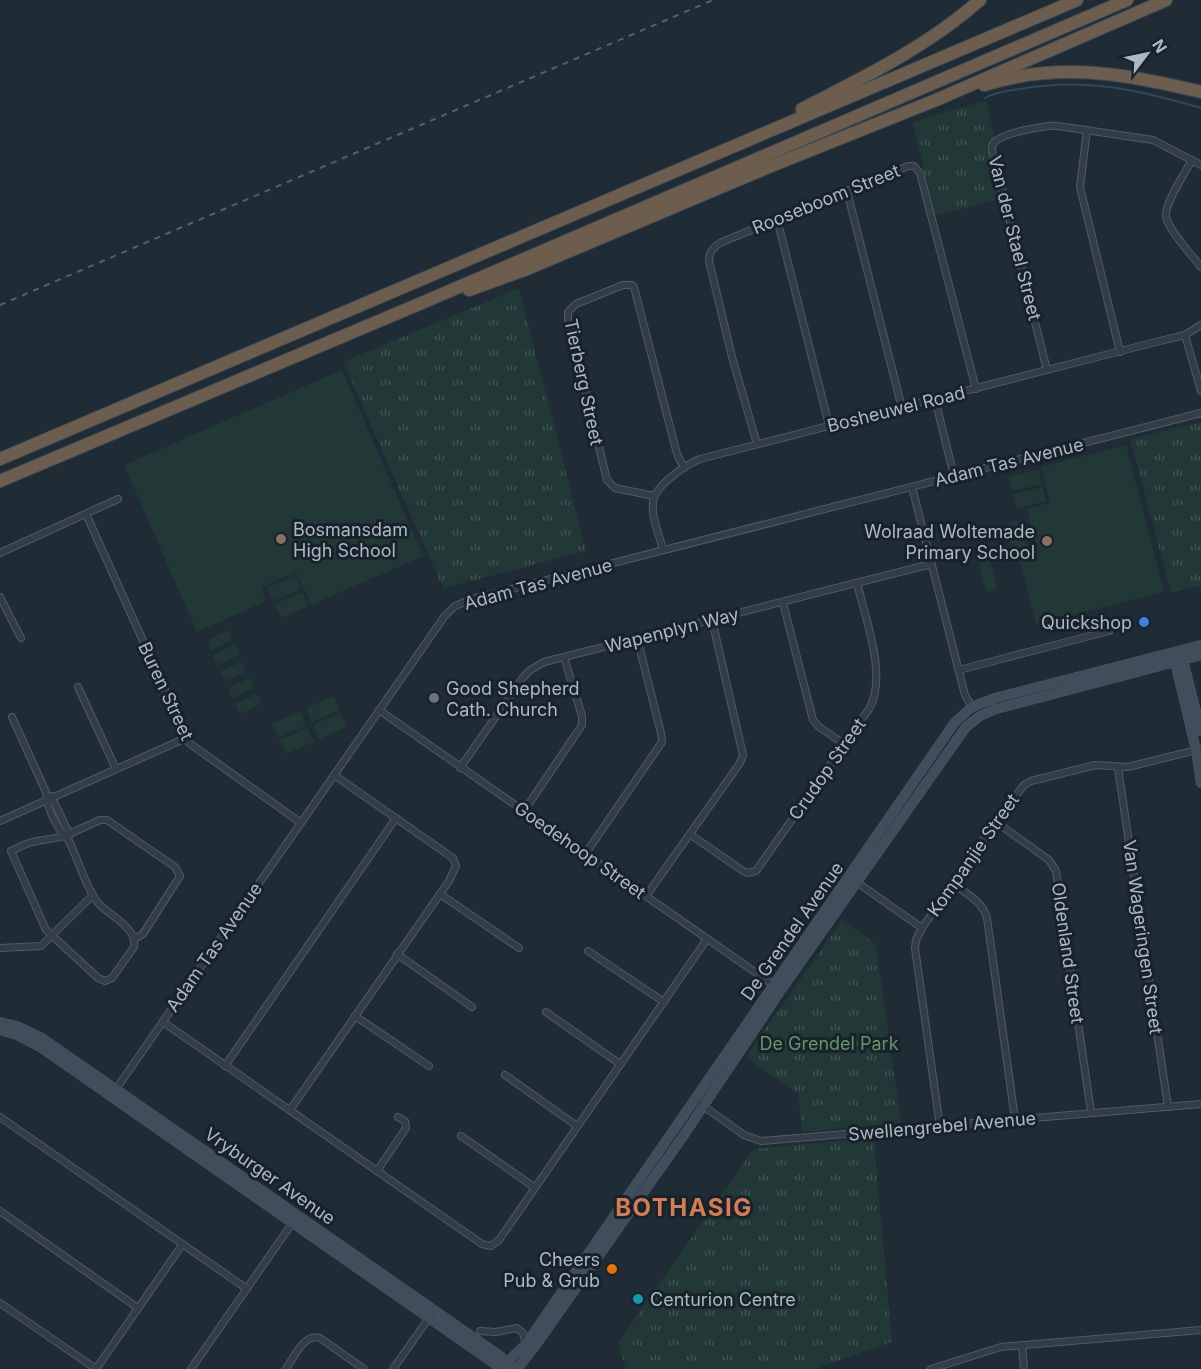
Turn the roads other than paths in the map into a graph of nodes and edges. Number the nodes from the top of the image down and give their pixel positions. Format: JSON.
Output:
{"nodes":[{"id":1,"x":980,"y":0,"type":"edge"},
{"id":2,"x":1077,"y":0,"type":"edge"},
{"id":3,"x":1126,"y":0,"type":"edge"},
{"id":4,"x":1166,"y":0,"type":"edge"},
{"id":5,"x":1201,"y":92,"type":"edge"},
{"id":6,"x":936,"y":100,"type":"junction"},
{"id":7,"x":1087,"y":130,"type":"junction"},
{"id":8,"x":721,"y":152,"type":"junction"},
{"id":9,"x":1192,"y":160,"type":"junction"},
{"id":10,"x":1201,"y":165,"type":"edge"},
{"id":11,"x":847,"y":191,"type":"junction"},
{"id":12,"x":777,"y":219,"type":"junction"},
{"id":13,"x":1201,"y":267,"type":"edge"},
{"id":14,"x":424,"y":302,"type":"junction"},
{"id":15,"x":1201,"y":325,"type":"edge"},
{"id":16,"x":1185,"y":334,"type":"junction"},
{"id":17,"x":1120,"y":352,"type":"junction"},
{"id":18,"x":1047,"y":370,"type":"junction"},
{"id":19,"x":976,"y":389,"type":"junction"},
{"id":20,"x":1201,"y":392,"type":"edge"},
{"id":21,"x":935,"y":399,"type":"junction"},
{"id":22,"x":902,"y":408,"type":"junction"},
{"id":23,"x":1201,"y":413,"type":"edge"},
{"id":24,"x":829,"y":425,"type":"junction"},
{"id":25,"x":757,"y":444,"type":"junction"},
{"id":26,"x":0,"y":459,"type":"edge"},
{"id":27,"x":684,"y":468,"type":"junction"},
{"id":28,"x":954,"y":476,"type":"junction"},
{"id":29,"x":0,"y":481,"type":"edge"},
{"id":30,"x":912,"y":487,"type":"junction"},
{"id":31,"x":654,"y":496,"type":"junction"},
{"id":32,"x":118,"y":499,"type":"dead end"},
{"id":33,"x":86,"y":514,"type":"junction"},
{"id":34,"x":663,"y":550,"type":"junction"},
{"id":35,"x":0,"y":553,"type":"edge"},
{"id":36,"x":931,"y":564,"type":"junction"},
{"id":37,"x":856,"y":583,"type":"junction"},
{"id":38,"x":0,"y":597,"type":"edge"},
{"id":39,"x":783,"y":603,"type":"junction"},
{"id":40,"x":712,"y":620,"type":"junction"},
{"id":41,"x":1109,"y":631,"type":"dead end"},
{"id":42,"x":21,"y":638,"type":"dead end"},
{"id":43,"x":637,"y":638,"type":"junction"},
{"id":44,"x":1201,"y":645,"type":"edge"},
{"id":45,"x":1201,"y":655,"type":"edge"},
{"id":46,"x":1178,"y":656,"type":"junction"},
{"id":47,"x":564,"y":657,"type":"junction"},
{"id":48,"x":959,"y":670,"type":"junction"},
{"id":49,"x":78,"y":687,"type":"dead end"},
{"id":50,"x":972,"y":707,"type":"junction"},
{"id":51,"x":379,"y":710,"type":"junction"},
{"id":52,"x":989,"y":712,"type":"junction"},
{"id":53,"x":12,"y":717,"type":"dead end"},
{"id":54,"x":1196,"y":718,"type":"edge"},
{"id":55,"x":966,"y":727,"type":"junction"},
{"id":56,"x":1201,"y":731,"type":"edge"},
{"id":57,"x":186,"y":738,"type":"junction"},
{"id":58,"x":844,"y":744,"type":"junction"},
{"id":59,"x":1199,"y":750,"type":"edge"},
{"id":60,"x":460,"y":768,"type":"junction"},
{"id":61,"x":1118,"y":768,"type":"junction"},
{"id":62,"x":116,"y":769,"type":"junction"},
{"id":63,"x":334,"y":775,"type":"junction"},
{"id":64,"x":1201,"y":783,"type":"edge"},
{"id":65,"x":46,"y":792,"type":"junction"},
{"id":66,"x":53,"y":797,"type":"junction"},
{"id":67,"x":46,"y":800,"type":"junction"},
{"id":68,"x":524,"y":811,"type":"junction"},
{"id":69,"x":396,"y":818,"type":"junction"},
{"id":70,"x":0,"y":821,"type":"edge"},
{"id":71,"x":996,"y":822,"type":"junction"},
{"id":72,"x":301,"y":823,"type":"junction"},
{"id":73,"x":691,"y":835,"type":"junction"},
{"id":74,"x":68,"y":837,"type":"junction"},
{"id":75,"x":586,"y":853,"type":"junction"},
{"id":76,"x":853,"y":879,"type":"junction"},
{"id":77,"x":953,"y":884,"type":"junction"},
{"id":78,"x":440,"y":894,"type":"junction"},
{"id":79,"x":93,"y":895,"type":"junction"},
{"id":80,"x":646,"y":896,"type":"junction"},
{"id":81,"x":922,"y":928,"type":"junction"},
{"id":82,"x":52,"y":937,"type":"junction"},
{"id":83,"x":134,"y":939,"type":"junction"},
{"id":84,"x":707,"y":939,"type":"junction"},
{"id":85,"x":0,"y":948,"type":"edge"},
{"id":86,"x":519,"y":948,"type":"dead end"},
{"id":87,"x":588,"y":951,"type":"dead end"},
{"id":88,"x":397,"y":954,"type":"junction"},
{"id":89,"x":778,"y":988,"type":"junction"},
{"id":90,"x":664,"y":1002,"type":"junction"},
{"id":91,"x":472,"y":1007,"type":"dead end"},
{"id":92,"x":546,"y":1012,"type":"dead end"},
{"id":93,"x":355,"y":1016,"type":"junction"},
{"id":94,"x":0,"y":1022,"type":"edge"},
{"id":95,"x":163,"y":1022,"type":"junction"},
{"id":96,"x":0,"y":1030,"type":"edge"},
{"id":97,"x":620,"y":1064,"type":"junction"},
{"id":98,"x":225,"y":1066,"type":"junction"},
{"id":99,"x":429,"y":1066,"type":"dead end"},
{"id":100,"x":505,"y":1075,"type":"dead end"},
{"id":101,"x":114,"y":1092,"type":"junction"},
{"id":102,"x":695,"y":1101,"type":"junction"},
{"id":103,"x":1201,"y":1104,"type":"edge"},
{"id":104,"x":704,"y":1107,"type":"junction"},
{"id":105,"x":1168,"y":1107,"type":"junction"},
{"id":106,"x":291,"y":1110,"type":"junction"},
{"id":107,"x":1091,"y":1112,"type":"junction"},
{"id":108,"x":0,"y":1117,"type":"edge"},
{"id":109,"x":398,"y":1117,"type":"dead end"},
{"id":110,"x":1015,"y":1119,"type":"junction"},
{"id":111,"x":577,"y":1126,"type":"junction"},
{"id":112,"x":940,"y":1127,"type":"junction"},
{"id":113,"x":461,"y":1136,"type":"dead end"},
{"id":114,"x":377,"y":1171,"type":"junction"},
{"id":115,"x":534,"y":1187,"type":"junction"},
{"id":116,"x":0,"y":1211,"type":"edge"},
{"id":117,"x":295,"y":1218,"type":"junction"},
{"id":118,"x":182,"y":1245,"type":"junction"},
{"id":119,"x":247,"y":1288,"type":"junction"},
{"id":120,"x":0,"y":1303,"type":"edge"},
{"id":121,"x":138,"y":1308,"type":"junction"},
{"id":122,"x":432,"y":1314,"type":"junction"},
{"id":123,"x":1201,"y":1330,"type":"edge"},
{"id":124,"x":480,"y":1331,"type":"dead end"},
{"id":125,"x":526,"y":1344,"type":"junction"},
{"id":126,"x":1022,"y":1345,"type":"junction"},
{"id":127,"x":508,"y":1367,"type":"edge"},
{"id":128,"x":96,"y":1369,"type":"edge"},
{"id":129,"x":191,"y":1369,"type":"edge"},
{"id":130,"x":286,"y":1369,"type":"edge"},
{"id":131,"x":364,"y":1369,"type":"edge"},
{"id":132,"x":393,"y":1369,"type":"edge"},
{"id":133,"x":931,"y":1369,"type":"edge"},
{"id":134,"x":1024,"y":1369,"type":"edge"}],
"edges":[{"from":1,"to":8,"type":"highway"},
{"from":2,"to":8,"type":"highway"},
{"from":3,"to":14,"type":"highway"},
{"from":4,"to":6,"type":"highway"},
{"from":5,"to":6,"type":"highway"},
{"from":6,"to":14,"type":"highway"},
{"from":7,"to":9,"type":"street","name":"Van der Stael Street"},
{"from":7,"to":17,"type":"street"},
{"from":7,"to":18,"type":"street","name":"Van der Stael Street"},
{"from":8,"to":26,"type":"highway"},
{"from":9,"to":10,"type":"street","name":"Van der Stael Street"},
{"from":9,"to":13,"type":"street"},
{"from":11,"to":12,"type":"street","name":"Rooseboom Street"},
{"from":11,"to":19,"type":"street","name":"Rooseboom Street"},
{"from":11,"to":22,"type":"street"},
{"from":12,"to":24,"type":"street"},
{"from":12,"to":25,"type":"street","name":"Rooseboom Street"},
{"from":14,"to":29,"type":"highway"},
{"from":15,"to":16,"type":"street","name":"Bosheuwel Road"},
{"from":16,"to":17,"type":"street","name":"Bosheuwel Road"},
{"from":16,"to":20,"type":"street"},
{"from":17,"to":18,"type":"street","name":"Bosheuwel Road"},
{"from":18,"to":19,"type":"street","name":"Bosheuwel Road"},
{"from":19,"to":21,"type":"street","name":"Bosheuwel Road"},
{"from":21,"to":22,"type":"street","name":"Bosheuwel Road"},
{"from":21,"to":28,"type":"street"},
{"from":22,"to":24,"type":"street","name":"Bosheuwel Road"},
{"from":23,"to":28,"type":"street","name":"Adam Tas Avenue"},
{"from":24,"to":25,"type":"street","name":"Bosheuwel Road"},
{"from":25,"to":27,"type":"street","name":"Bosheuwel Road"},
{"from":27,"to":31,"type":"street","name":"Bosheuwel Road"},
{"from":27,"to":31,"type":"street","name":"Tierberg Street"},
{"from":28,"to":30,"type":"street","name":"Adam Tas Avenue"},
{"from":30,"to":34,"type":"street","name":"Adam Tas Avenue"},
{"from":30,"to":36,"type":"street"},
{"from":31,"to":34,"type":"street"},
{"from":32,"to":33,"type":"street"},
{"from":33,"to":35,"type":"street"},
{"from":33,"to":57,"type":"street","name":"Buren Street"},
{"from":34,"to":51,"type":"street","name":"Adam Tas Avenue"},
{"from":36,"to":37,"type":"street","name":"Wapenplyn Way"},
{"from":36,"to":48,"type":"street"},
{"from":37,"to":39,"type":"street","name":"Wapenplyn Way"},
{"from":37,"to":58,"type":"street","name":"Crudop Street"},
{"from":38,"to":42,"type":"street"},
{"from":39,"to":40,"type":"street","name":"Wapenplyn Way"},
{"from":39,"to":58,"type":"street"},
{"from":40,"to":43,"type":"street","name":"Wapenplyn Way"},
{"from":40,"to":73,"type":"street"},
{"from":41,"to":48,"type":"street"},
{"from":43,"to":47,"type":"street","name":"Wapenplyn Way"},
{"from":43,"to":75,"type":"street"},
{"from":44,"to":46,"type":"street","name":"De Grendel Avenue"},
{"from":45,"to":46,"type":"street","name":"De Grendel Avenue"},
{"from":46,"to":50,"type":"street","name":"De Grendel Avenue"},
{"from":46,"to":52,"type":"street","name":"De Grendel Avenue"},
{"from":46,"to":54,"type":"street"},
{"from":47,"to":60,"type":"street","name":"Wapenplyn Way"},
{"from":47,"to":68,"type":"street"},
{"from":48,"to":50,"type":"street"},
{"from":49,"to":62,"type":"street"},
{"from":50,"to":52,"type":"street"},
{"from":50,"to":55,"type":"street"},
{"from":50,"to":76,"type":"street","name":"De Grendel Avenue"},
{"from":51,"to":60,"type":"street","name":"Goedehoop Street"},
{"from":51,"to":63,"type":"street","name":"Adam Tas Avenue"},
{"from":52,"to":55,"type":"street","name":"De Grendel Avenue"},
{"from":53,"to":65,"type":"street"},
{"from":54,"to":56,"type":"street"},
{"from":54,"to":59,"type":"street"},
{"from":55,"to":76,"type":"street","name":"De Grendel Avenue"},
{"from":57,"to":62,"type":"street"},
{"from":57,"to":72,"type":"street","name":"Buren Street"},
{"from":58,"to":73,"type":"street","name":"Crudop Street"},
{"from":59,"to":61,"type":"street","name":"Kompanjie Street"},
{"from":59,"to":64,"type":"street"},
{"from":60,"to":68,"type":"street","name":"Goedehoop Street"},
{"from":61,"to":71,"type":"street","name":"Kompanjie Street"},
{"from":61,"to":105,"type":"street","name":"Van Wageringen Street"},
{"from":62,"to":66,"type":"street"},
{"from":63,"to":69,"type":"street"},
{"from":63,"to":72,"type":"street","name":"Adam Tas Avenue"},
{"from":65,"to":66,"type":"street"},
{"from":65,"to":67,"type":"street"},
{"from":66,"to":67,"type":"street"},
{"from":66,"to":74,"type":"street"},
{"from":67,"to":70,"type":"street"},
{"from":67,"to":74,"type":"street"},
{"from":68,"to":75,"type":"street","name":"Goedehoop Street"},
{"from":69,"to":78,"type":"street"},
{"from":69,"to":98,"type":"street"},
{"from":71,"to":77,"type":"street","name":"Kompanjie Street"},
{"from":71,"to":107,"type":"street","name":"Oldenland Street"},
{"from":72,"to":95,"type":"street","name":"Adam Tas Avenue"},
{"from":73,"to":80,"type":"street"},
{"from":74,"to":79,"type":"street"},
{"from":74,"to":82,"type":"street"},
{"from":74,"to":83,"type":"street"},
{"from":75,"to":80,"type":"street","name":"Goedehoop Street"},
{"from":76,"to":81,"type":"street"},
{"from":76,"to":89,"type":"street","name":"De Grendel Avenue"},
{"from":77,"to":81,"type":"street","name":"Kompanjie Street"},
{"from":77,"to":110,"type":"street"},
{"from":78,"to":86,"type":"street"},
{"from":78,"to":88,"type":"street"},
{"from":79,"to":82,"type":"street"},
{"from":79,"to":83,"type":"street"},
{"from":80,"to":84,"type":"street","name":"Goedehoop Street"},
{"from":81,"to":112,"type":"street"},
{"from":82,"to":83,"type":"street"},
{"from":82,"to":85,"type":"street"},
{"from":84,"to":89,"type":"street","name":"Goedehoop Street"},
{"from":84,"to":90,"type":"street"},
{"from":87,"to":90,"type":"street"},
{"from":88,"to":91,"type":"street"},
{"from":88,"to":93,"type":"street"},
{"from":89,"to":102,"type":"street","name":"De Grendel Avenue"},
{"from":89,"to":104,"type":"street","name":"De Grendel Avenue"},
{"from":90,"to":97,"type":"street"},
{"from":92,"to":97,"type":"street"},
{"from":93,"to":99,"type":"street"},
{"from":93,"to":106,"type":"street"},
{"from":94,"to":101,"type":"street","name":"Vryburger Avenue"},
{"from":95,"to":98,"type":"street"},
{"from":95,"to":101,"type":"street","name":"Adam Tas Avenue"},
{"from":96,"to":101,"type":"street","name":"Vryburger Avenue"},
{"from":97,"to":111,"type":"street"},
{"from":98,"to":106,"type":"street"},
{"from":100,"to":111,"type":"street"},
{"from":101,"to":117,"type":"street","name":"Vryburger Avenue"},
{"from":102,"to":104,"type":"street","name":"Swellengrebel Avenue"},
{"from":102,"to":125,"type":"street","name":"De Grendel Avenue"},
{"from":103,"to":105,"type":"street","name":"Swellengrebel Avenue"},
{"from":104,"to":112,"type":"street","name":"Swellengrebel Avenue"},
{"from":104,"to":127,"type":"street","name":"De Grendel Avenue"},
{"from":105,"to":107,"type":"street","name":"Swellengrebel Avenue"},
{"from":106,"to":114,"type":"street"},
{"from":107,"to":110,"type":"street","name":"Swellengrebel Avenue"},
{"from":108,"to":118,"type":"street"},
{"from":109,"to":114,"type":"street"},
{"from":110,"to":112,"type":"street","name":"Swellengrebel Avenue"},
{"from":111,"to":115,"type":"street"},
{"from":113,"to":115,"type":"street"},
{"from":114,"to":115,"type":"street"},
{"from":116,"to":121,"type":"street"},
{"from":117,"to":119,"type":"street"},
{"from":117,"to":122,"type":"street","name":"Vryburger Avenue"},
{"from":118,"to":119,"type":"street"},
{"from":118,"to":121,"type":"street"},
{"from":119,"to":129,"type":"street"},
{"from":120,"to":128,"type":"street"},
{"from":121,"to":128,"type":"street"},
{"from":122,"to":127,"type":"street","name":"Vryburger Avenue"},
{"from":122,"to":132,"type":"street"},
{"from":123,"to":126,"type":"street"},
{"from":124,"to":125,"type":"street"},
{"from":125,"to":127,"type":"street","name":"De Grendel Avenue"},
{"from":126,"to":133,"type":"street"},
{"from":126,"to":134,"type":"street"},
{"from":130,"to":131,"type":"street"}]}
